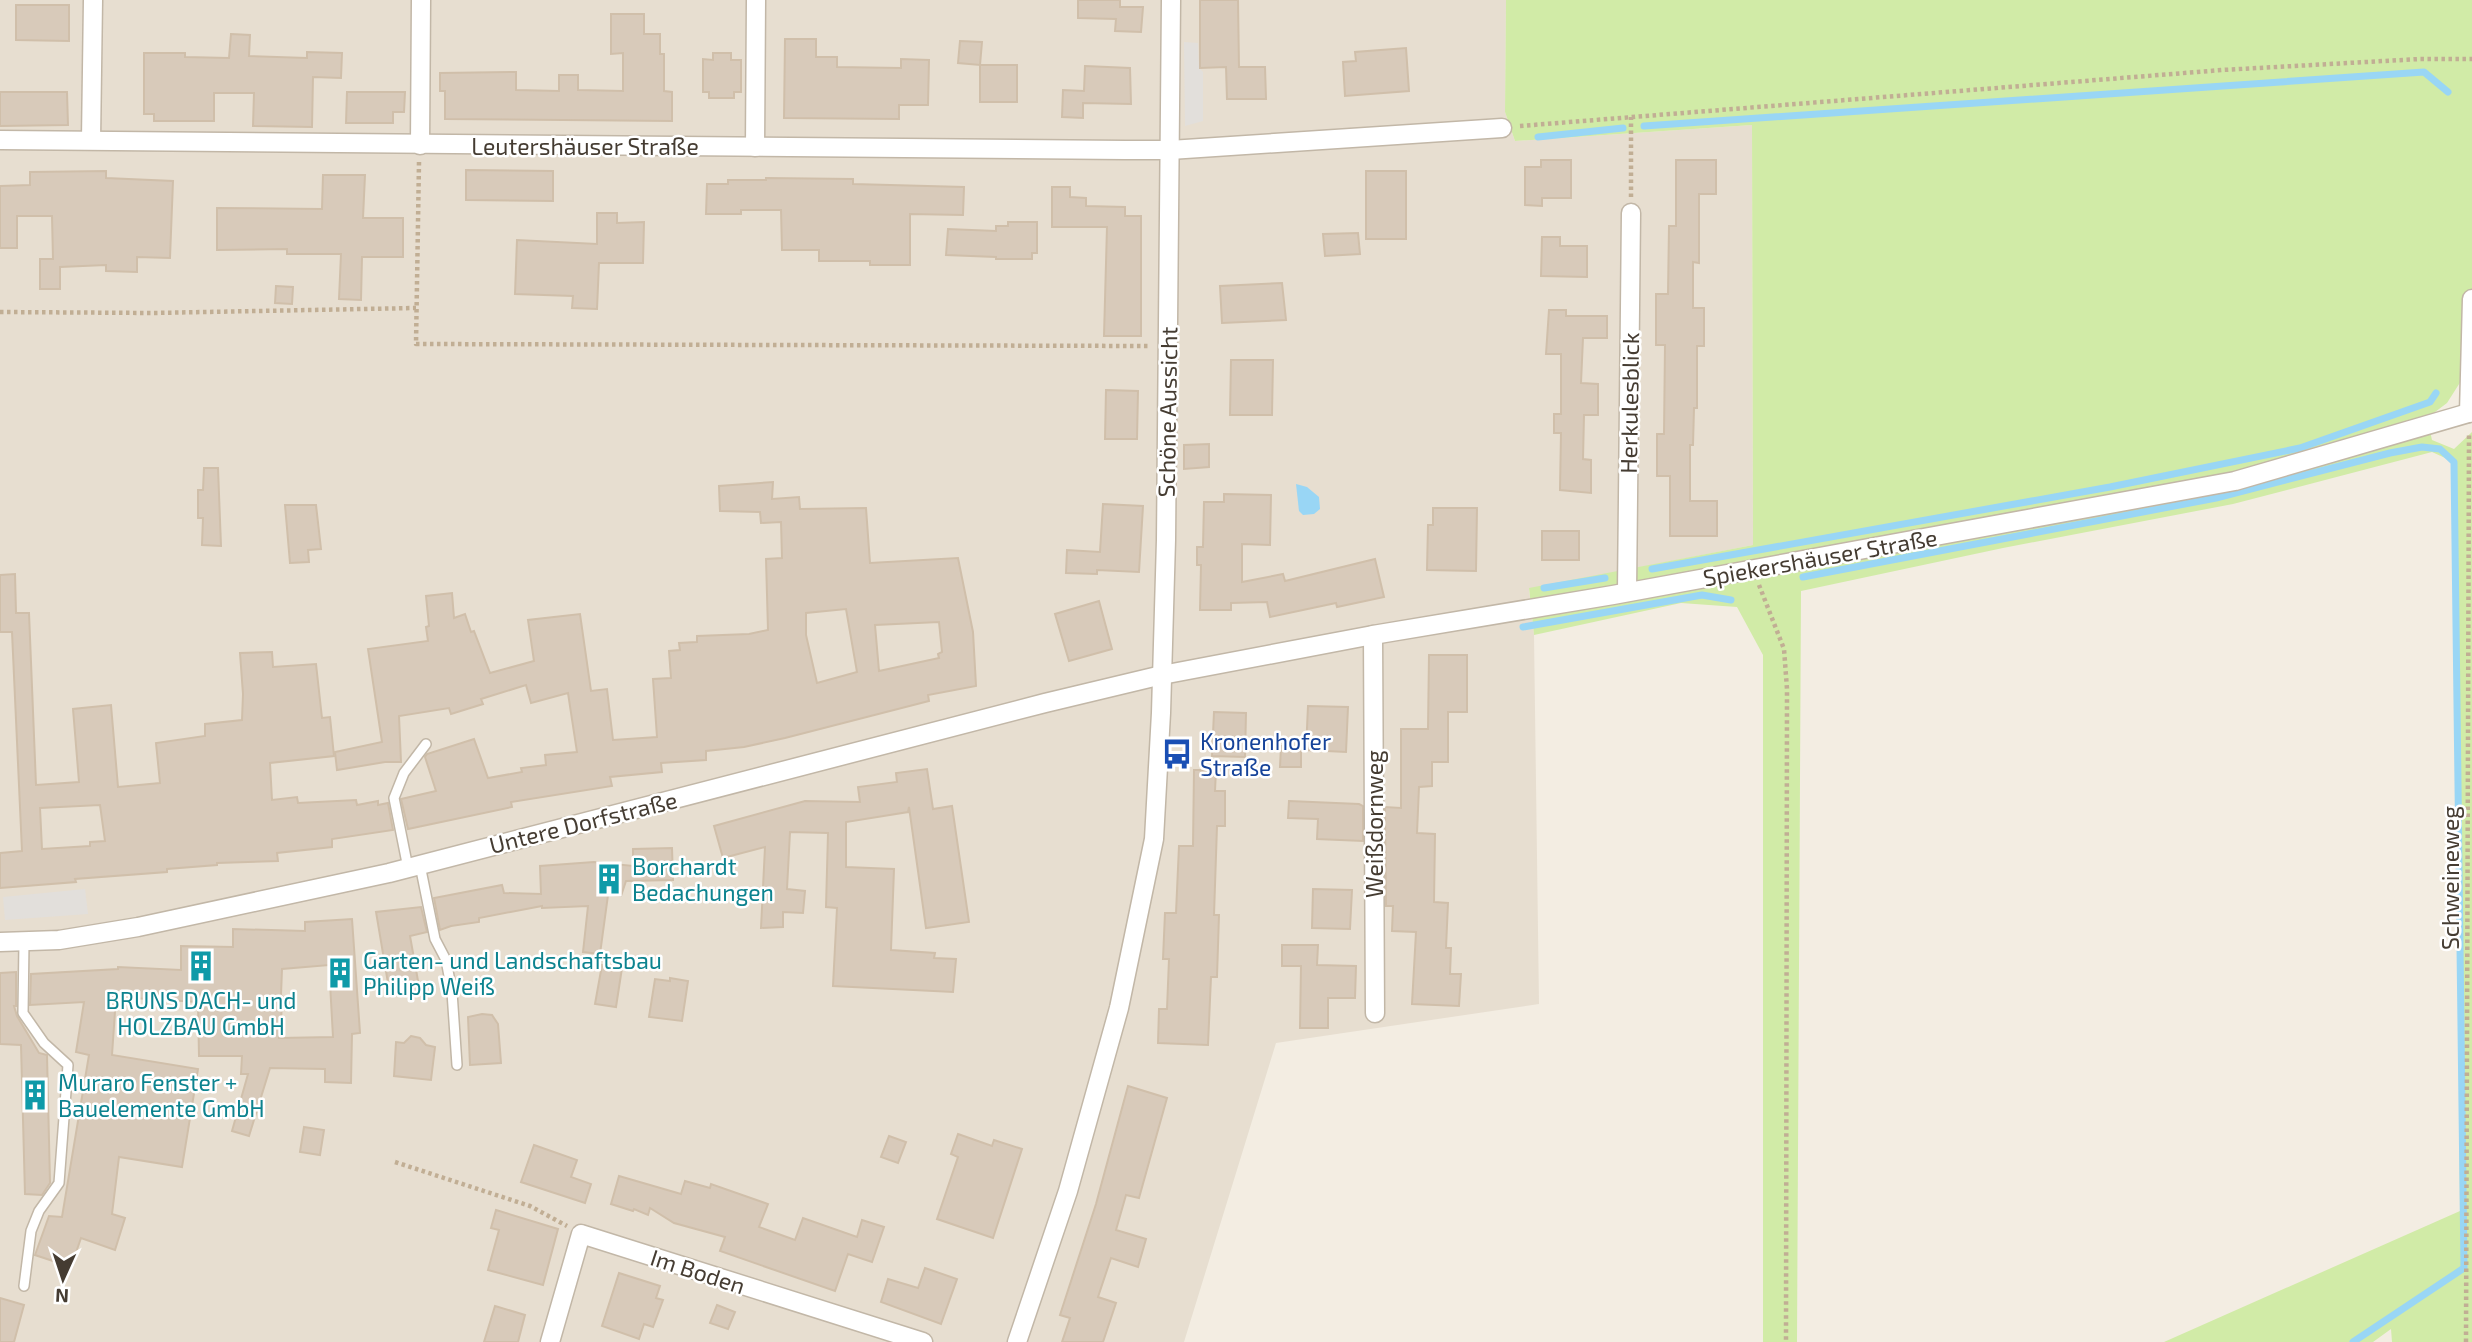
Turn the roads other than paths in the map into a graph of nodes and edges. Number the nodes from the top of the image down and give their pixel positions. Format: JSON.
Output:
{"nodes":[{"id":1,"x":93,"y":0,"type":"edge"},
{"id":2,"x":421,"y":0,"type":"edge"},
{"id":3,"x":756,"y":0,"type":"edge"},
{"id":4,"x":1171,"y":0,"type":"edge"},
{"id":5,"x":1502,"y":128,"type":"road end"},
{"id":6,"x":0,"y":140,"type":"edge"},
{"id":7,"x":91,"y":140,"type":"junction"},
{"id":8,"x":420,"y":145,"type":"junction"},
{"id":9,"x":755,"y":147,"type":"junction"},
{"id":10,"x":1170,"y":150,"type":"junction"},
{"id":11,"x":1631,"y":213,"type":"road end"},
{"id":12,"x":2472,"y":299,"type":"edge"},
{"id":13,"x":2470,"y":413,"type":"edge"},
{"id":14,"x":1627,"y":592,"type":"junction"},
{"id":15,"x":1373,"y":635,"type":"junction"},
{"id":16,"x":1162,"y":675,"type":"junction"},
{"id":17,"x":426,"y":744,"type":"dead end"},
{"id":18,"x":414,"y":866,"type":"junction"},
{"id":19,"x":0,"y":942,"type":"edge"},
{"id":20,"x":24,"y":942,"type":"junction"},
{"id":21,"x":1375,"y":1013,"type":"dead end"},
{"id":22,"x":457,"y":1065,"type":"dead end"},
{"id":23,"x":24,"y":1286,"type":"dead end"},
{"id":24,"x":550,"y":1342,"type":"edge"},
{"id":25,"x":923,"y":1342,"type":"edge"},
{"id":26,"x":1017,"y":1342,"type":"edge"}],
"edges":[{"from":1,"to":7,"type":"street"},
{"from":2,"to":8,"type":"street"},
{"from":3,"to":9,"type":"street"},
{"from":4,"to":10,"type":"street","name":"Schöne Aussicht"},
{"from":5,"to":10,"type":"street"},
{"from":6,"to":7,"type":"street","name":"Leutershäuser Straße"},
{"from":7,"to":8,"type":"street","name":"Leutershäuser Straße"},
{"from":8,"to":9,"type":"street","name":"Leutershäuser Straße"},
{"from":9,"to":10,"type":"street","name":"Leutershäuser Straße"},
{"from":10,"to":16,"type":"street","name":"Schöne Aussicht"},
{"from":11,"to":14,"type":"street","name":"Herkulesblick"},
{"from":12,"to":13,"type":"street"},
{"from":13,"to":14,"type":"street","name":"Spiekershäuser Straße"},
{"from":14,"to":15,"type":"street","name":"Spiekershäuser Straße"},
{"from":15,"to":16,"type":"street","name":"Spiekershäuser Straße"},
{"from":15,"to":21,"type":"street","name":"Weißdornweg"},
{"from":16,"to":18,"type":"street","name":"Untere Dorfstraße"},
{"from":16,"to":26,"type":"street"},
{"from":17,"to":18,"type":"lane"},
{"from":18,"to":20,"type":"street","name":"Untere Dorfstraße"},
{"from":18,"to":22,"type":"lane"},
{"from":19,"to":20,"type":"street","name":"Untere Dorfstraße"},
{"from":20,"to":23,"type":"lane"},
{"from":24,"to":25,"type":"street","name":"Im Boden"}]}
